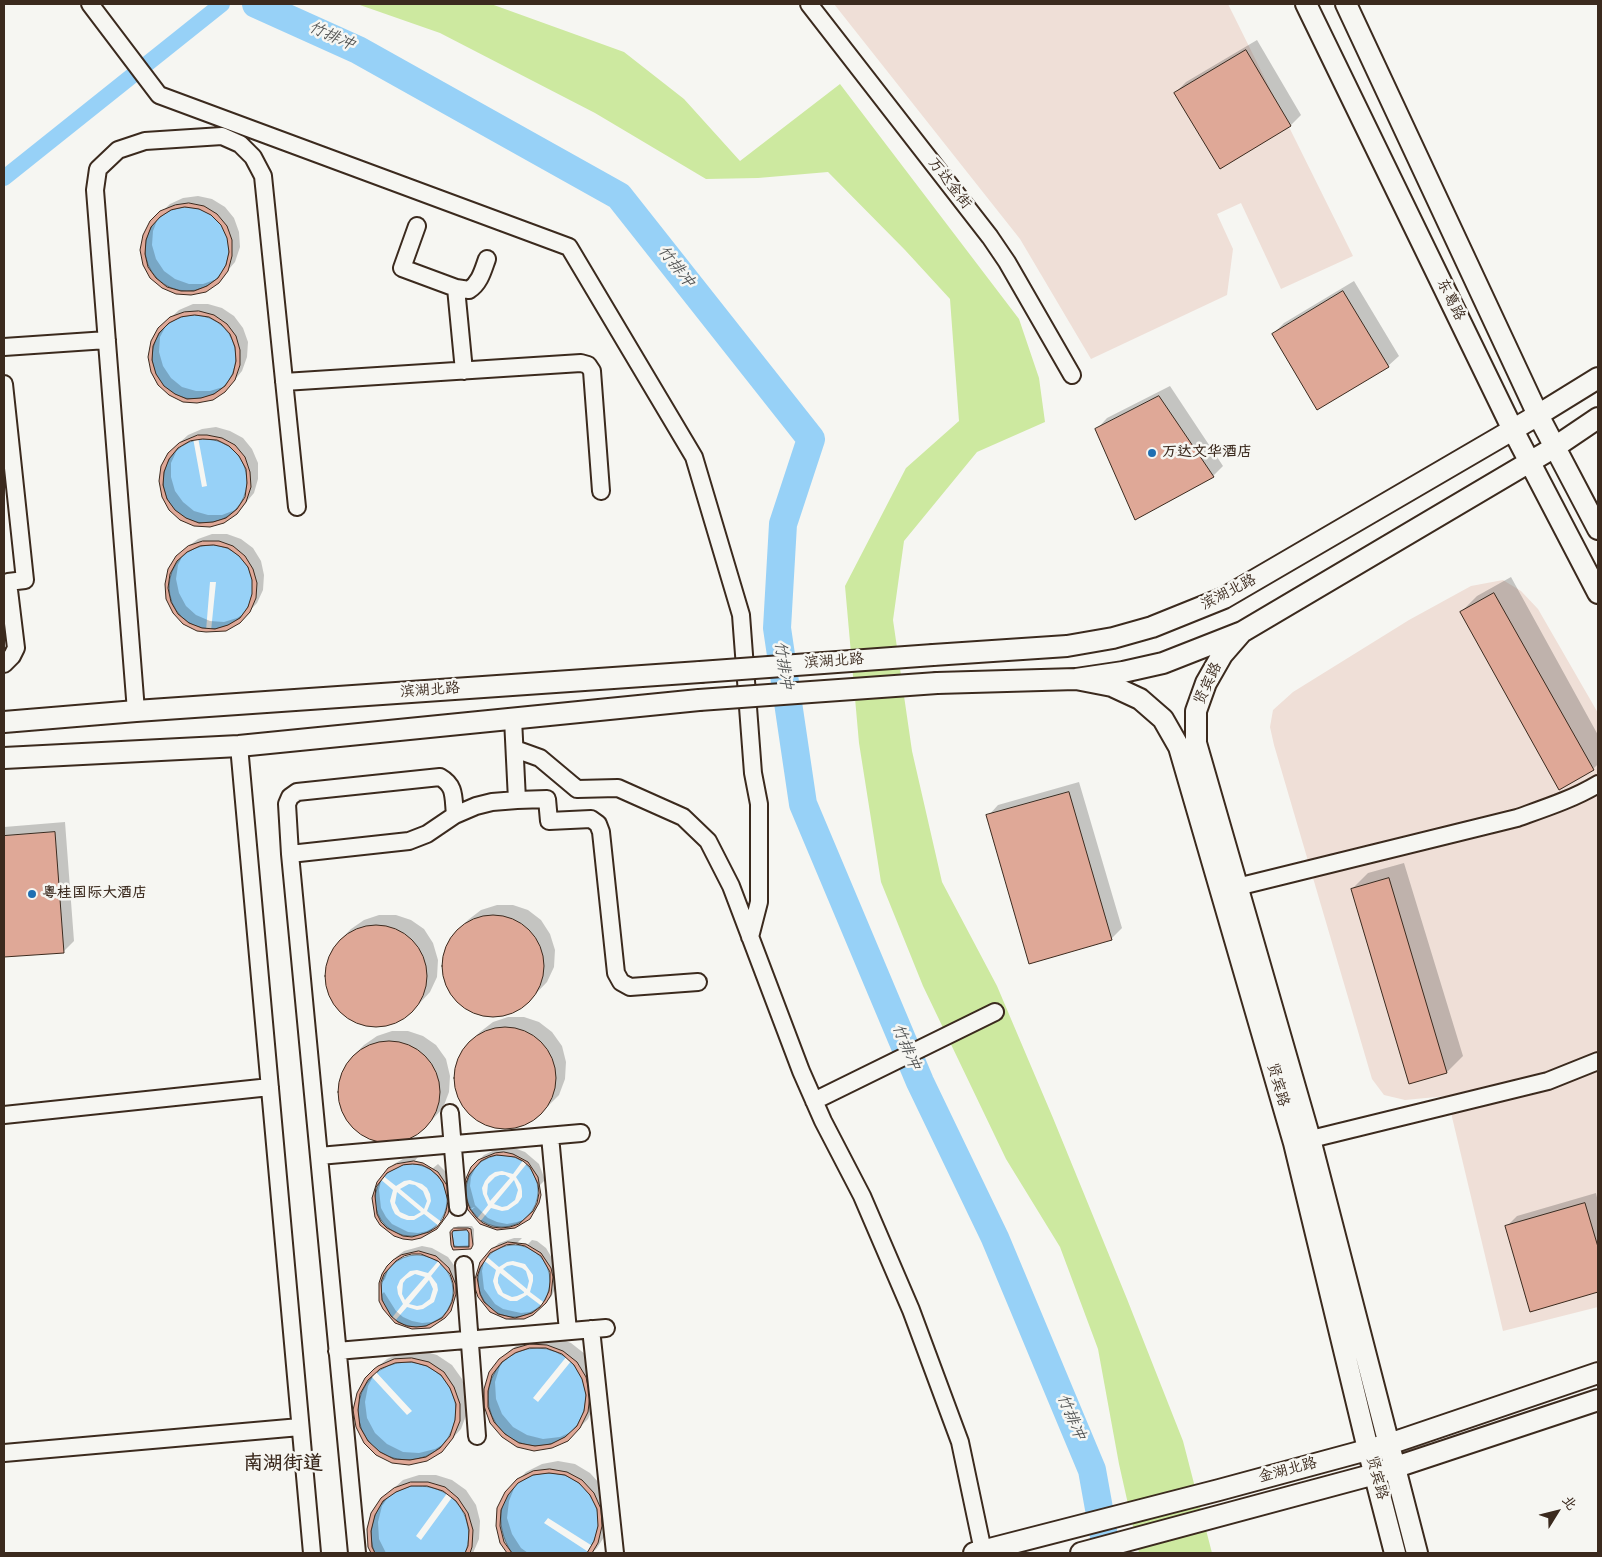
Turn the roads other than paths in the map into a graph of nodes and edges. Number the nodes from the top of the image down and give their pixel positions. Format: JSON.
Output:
{"nodes":[{"id":1,"x":90,"y":4,"type":"edge"},
{"id":2,"x":810,"y":4,"type":"edge"},
{"id":3,"x":1306,"y":4,"type":"edge"},
{"id":4,"x":1346,"y":4,"type":"edge"},
{"id":5,"x":417,"y":226,"type":"dead end"},
{"id":6,"x":487,"y":259,"type":"dead end"},
{"id":7,"x":456,"y":288,"type":"junction"},
{"id":8,"x":107,"y":340,"type":"junction"},
{"id":9,"x":4,"y":347,"type":"edge"},
{"id":10,"x":464,"y":371,"type":"junction"},
{"id":11,"x":1072,"y":375,"type":"dead end"},
{"id":12,"x":1598,"y":378,"type":"edge"},
{"id":13,"x":284,"y":382,"type":"junction"},
{"id":14,"x":4,"y":384,"type":"edge"},
{"id":15,"x":1538,"y":415,"type":"junction"},
{"id":16,"x":1598,"y":418,"type":"edge"},
{"id":17,"x":1513,"y":430,"type":"junction"},
{"id":18,"x":1555,"y":447,"type":"junction"},
{"id":19,"x":1530,"y":462,"type":"junction"},
{"id":20,"x":9,"y":482,"type":"edge"},
{"id":21,"x":601,"y":491,"type":"dead end"},
{"id":22,"x":297,"y":507,"type":"dead end"},
{"id":23,"x":1598,"y":529,"type":"edge"},
{"id":24,"x":1598,"y":593,"type":"edge"},
{"id":25,"x":1242,"y":632,"type":"junction"},
{"id":26,"x":4,"y":664,"type":"edge"},
{"id":27,"x":1076,"y":679,"type":"junction"},
{"id":28,"x":136,"y":711,"type":"junction"},
{"id":29,"x":513,"y":719,"type":"junction"},
{"id":30,"x":4,"y":722,"type":"edge"},
{"id":31,"x":239,"y":746,"type":"junction"},
{"id":32,"x":514,"y":750,"type":"junction"},
{"id":33,"x":4,"y":758,"type":"edge"},
{"id":34,"x":1598,"y":784,"type":"edge"},
{"id":35,"x":517,"y":800,"type":"junction"},
{"id":36,"x":454,"y":815,"type":"junction"},
{"id":37,"x":290,"y":854,"type":"junction"},
{"id":38,"x":1237,"y":887,"type":"junction"},
{"id":39,"x":750,"y":937,"type":"junction"},
{"id":40,"x":698,"y":982,"type":"dead end"},
{"id":41,"x":995,"y":1012,"type":"dead end"},
{"id":42,"x":1598,"y":1061,"type":"edge"},
{"id":43,"x":270,"y":1087,"type":"junction"},
{"id":44,"x":814,"y":1102,"type":"junction"},
{"id":45,"x":450,"y":1113,"type":"dead end"},
{"id":46,"x":4,"y":1116,"type":"edge"},
{"id":47,"x":581,"y":1133,"type":"dead end"},
{"id":48,"x":550,"y":1136,"type":"junction"},
{"id":49,"x":1302,"y":1141,"type":"junction"},
{"id":50,"x":452,"y":1144,"type":"junction"},
{"id":51,"x":319,"y":1156,"type":"junction"},
{"id":52,"x":458,"y":1207,"type":"dead end"},
{"id":53,"x":464,"y":1265,"type":"dead end"},
{"id":54,"x":568,"y":1331,"type":"junction"},
{"id":55,"x":470,"y":1340,"type":"junction"},
{"id":56,"x":337,"y":1351,"type":"junction"},
{"id":57,"x":1598,"y":1373,"type":"edge"},
{"id":58,"x":1598,"y":1400,"type":"edge"},
{"id":59,"x":300,"y":1428,"type":"junction"},
{"id":60,"x":477,"y":1436,"type":"dead end"},
{"id":61,"x":1388,"y":1444,"type":"junction"},
{"id":62,"x":1368,"y":1449,"type":"junction"},
{"id":63,"x":4,"y":1454,"type":"edge"},
{"id":64,"x":1395,"y":1467,"type":"junction"},
{"id":65,"x":1375,"y":1474,"type":"junction"},
{"id":66,"x":978,"y":1552,"type":"edge"},
{"id":67,"x":312,"y":1553,"type":"edge"},
{"id":68,"x":357,"y":1553,"type":"edge"},
{"id":69,"x":615,"y":1553,"type":"edge"},
{"id":70,"x":1081,"y":1553,"type":"edge"},
{"id":71,"x":1395,"y":1553,"type":"edge"},
{"id":72,"x":1417,"y":1553,"type":"edge"}],
"edges":[{"from":1,"to":39,"type":"street"},
{"from":2,"to":11,"type":"street","name":"万达金街"},
{"from":3,"to":17,"type":"main road","name":"东葛路"},
{"from":4,"to":15,"type":"main road","name":"东葛路"},
{"from":5,"to":7,"type":"street"},
{"from":6,"to":7,"type":"street"},
{"from":7,"to":10,"type":"street"},
{"from":8,"to":9,"type":"street"},
{"from":8,"to":13,"type":"street"},
{"from":8,"to":28,"type":"street"},
{"from":10,"to":13,"type":"street"},
{"from":10,"to":21,"type":"street"},
{"from":12,"to":15,"type":"main road","name":"滨湖北路"},
{"from":13,"to":22,"type":"street"},
{"from":14,"to":20,"type":"street"},
{"from":15,"to":17,"type":"main road","name":"滨湖北路"},
{"from":15,"to":18,"type":"main road","name":"东葛路"},
{"from":16,"to":18,"type":"main road","name":"滨湖北路"},
{"from":17,"to":19,"type":"main road","name":"东葛路"},
{"from":17,"to":28,"type":"main road","name":"滨湖北路","bridge":true},
{"from":18,"to":19,"type":"main road","name":"滨湖北路"},
{"from":18,"to":23,"type":"main road","name":"东葛路"},
{"from":19,"to":24,"type":"main road","name":"东葛路"},
{"from":19,"to":25,"type":"main road","name":"滨湖北路"},
{"from":20,"to":26,"type":"street"},
{"from":25,"to":27,"type":"main road","name":"滨湖北路"},
{"from":25,"to":38,"type":"main road","name":"贤宾路"},
{"from":27,"to":29,"type":"main road","name":"滨湖北路","bridge":true},
{"from":27,"to":49,"type":"main road","name":"贤宾路"},
{"from":28,"to":30,"type":"main road","name":"滨湖北路"},
{"from":29,"to":31,"type":"main road","name":"滨湖北路"},
{"from":29,"to":32,"type":"street"},
{"from":31,"to":33,"type":"main road","name":"滨湖北路"},
{"from":31,"to":43,"type":"street"},
{"from":32,"to":35,"type":"street"},
{"from":32,"to":39,"type":"street"},
{"from":34,"to":38,"type":"street"},
{"from":35,"to":36,"type":"street"},
{"from":35,"to":40,"type":"street"},
{"from":36,"to":37,"type":"street"},
{"from":36,"to":37,"type":"street"},
{"from":37,"to":51,"type":"street"},
{"from":38,"to":49,"type":"main road","name":"贤宾路"},
{"from":39,"to":44,"type":"street"},
{"from":41,"to":44,"type":"street"},
{"from":42,"to":49,"type":"street"},
{"from":43,"to":46,"type":"street"},
{"from":43,"to":59,"type":"street"},
{"from":44,"to":66,"type":"street"},
{"from":45,"to":50,"type":"street"},
{"from":47,"to":48,"type":"street"},
{"from":48,"to":50,"type":"street"},
{"from":48,"to":54,"type":"street"},
{"from":49,"to":61,"type":"main road","name":"贤宾路"},
{"from":49,"to":62,"type":"main road","name":"贤宾路"},
{"from":50,"to":51,"type":"street"},
{"from":50,"to":52,"type":"street"},
{"from":51,"to":56,"type":"street"},
{"from":53,"to":55,"type":"street"},
{"from":54,"to":55,"type":"street"},
{"from":54,"to":69,"type":"street"},
{"from":55,"to":56,"type":"street"},
{"from":55,"to":60,"type":"street"},
{"from":56,"to":68,"type":"street"},
{"from":57,"to":61,"type":"main road","name":"金湖北路"},
{"from":58,"to":64,"type":"main road","name":"金湖北路"},
{"from":59,"to":63,"type":"street"},
{"from":59,"to":67,"type":"street"},
{"from":61,"to":62,"type":"main road","name":"金湖北路"},
{"from":61,"to":64,"type":"main road","name":"贤宾路"},
{"from":62,"to":65,"type":"main road","name":"贤宾路"},
{"from":62,"to":66,"type":"main road","name":"金湖北路"},
{"from":64,"to":65,"type":"main road","name":"金湖北路"},
{"from":64,"to":72,"type":"main road","name":"贤宾路"},
{"from":65,"to":70,"type":"main road","name":"金湖北路"},
{"from":65,"to":71,"type":"main road","name":"贤宾路"}]}
